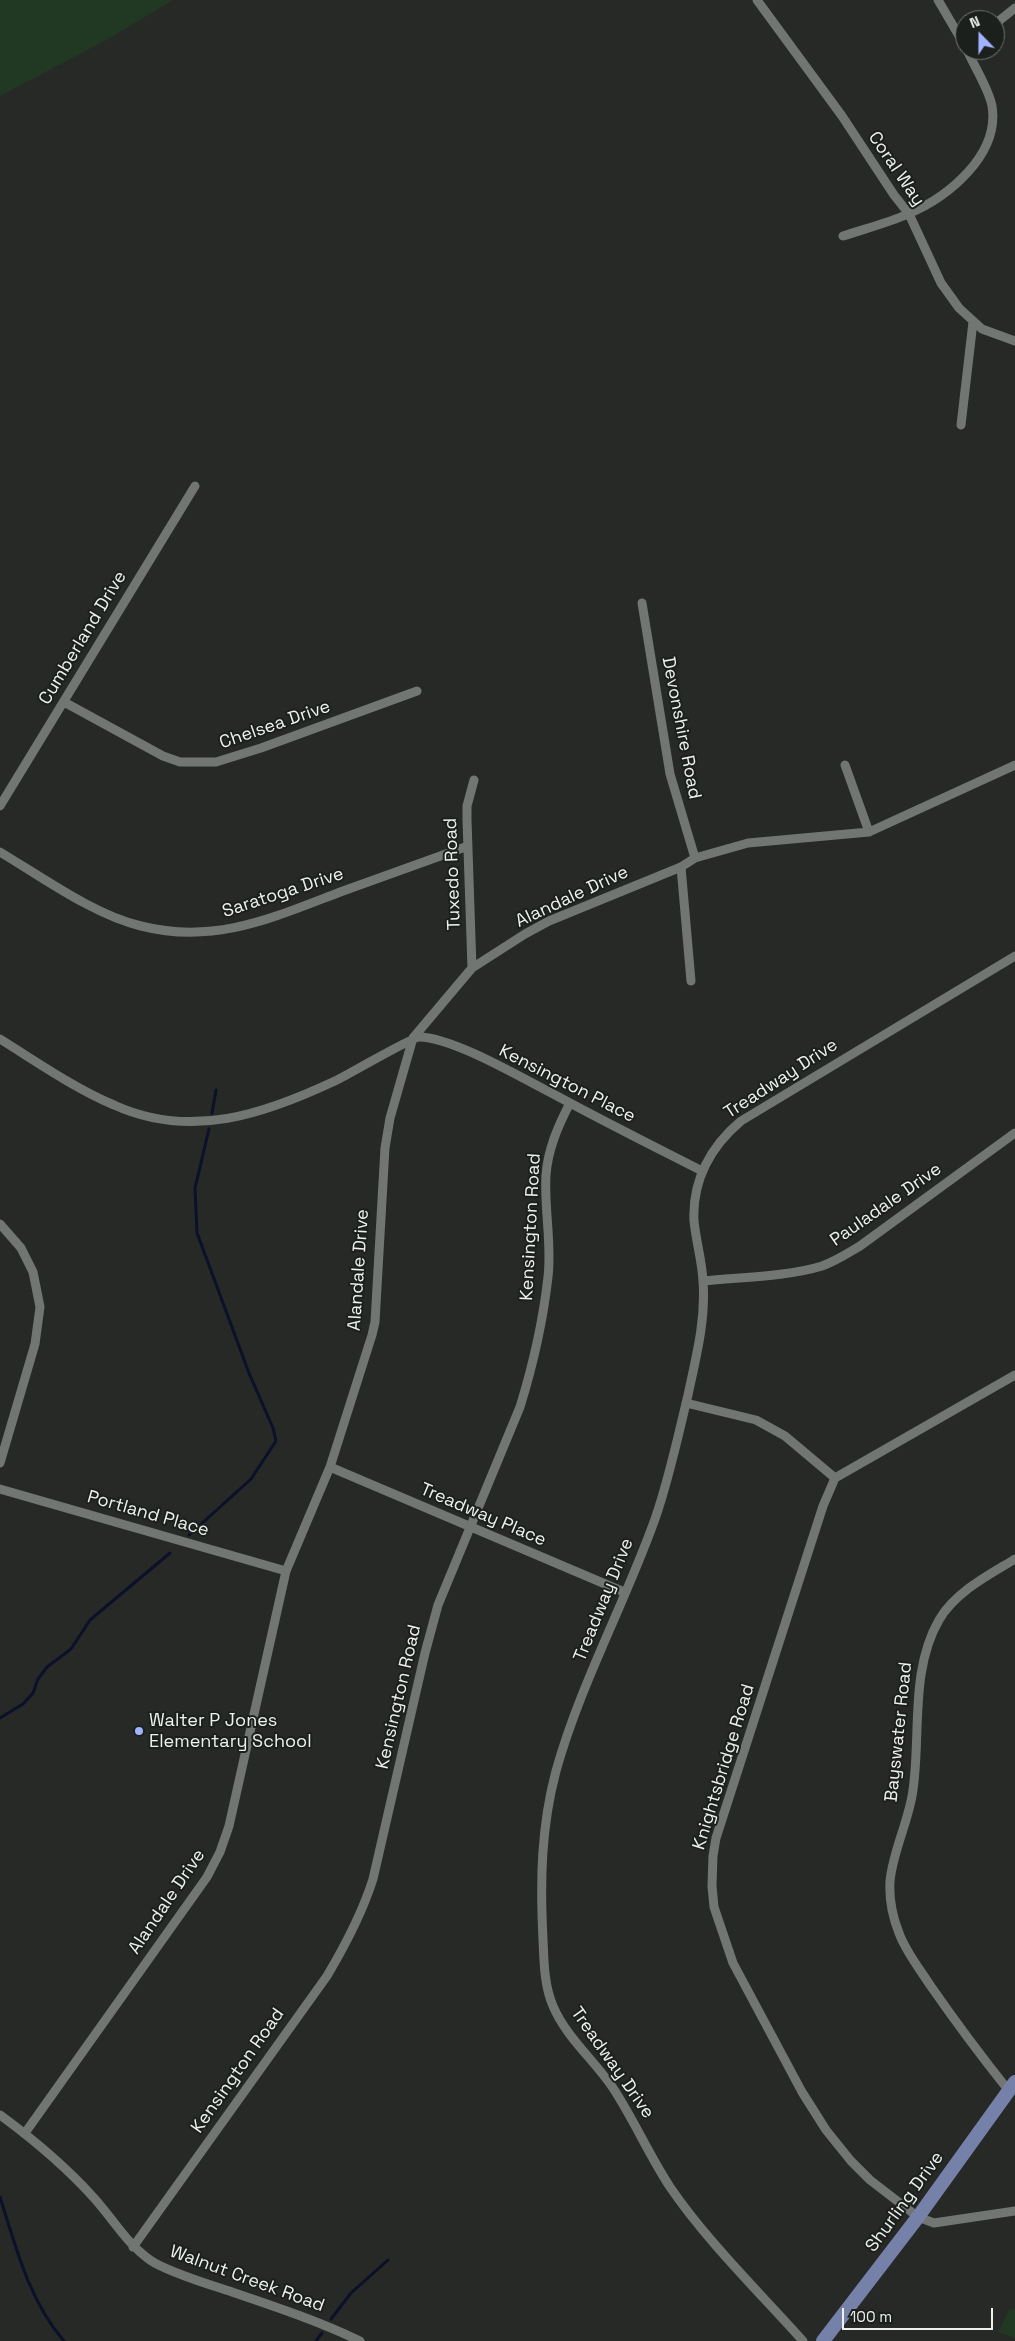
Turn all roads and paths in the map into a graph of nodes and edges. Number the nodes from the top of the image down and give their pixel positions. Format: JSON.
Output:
{"nodes":[{"id":1,"x":758,"y":0,"type":"edge"},
{"id":2,"x":938,"y":0,"type":"edge"},
{"id":3,"x":1015,"y":8,"type":"edge"},
{"id":4,"x":1005,"y":16,"type":"edge"},
{"id":5,"x":955,"y":29,"type":"edge"},
{"id":6,"x":972,"y":60,"type":"edge"},
{"id":7,"x":909,"y":214,"type":"junction"},
{"id":8,"x":843,"y":236,"type":"dead end"},
{"id":9,"x":973,"y":322,"type":"junction"},
{"id":10,"x":1015,"y":341,"type":"edge"},
{"id":11,"x":961,"y":425,"type":"dead end"},
{"id":12,"x":195,"y":486,"type":"dead end"},
{"id":13,"x":642,"y":603,"type":"dead end"},
{"id":14,"x":417,"y":691,"type":"dead end"},
{"id":15,"x":64,"y":702,"type":"junction"},
{"id":16,"x":845,"y":765,"type":"dead end"},
{"id":17,"x":1015,"y":765,"type":"edge"},
{"id":18,"x":474,"y":780,"type":"dead end"},
{"id":19,"x":0,"y":806,"type":"edge"},
{"id":20,"x":869,"y":832,"type":"junction"},
{"id":21,"x":468,"y":846,"type":"junction"},
{"id":22,"x":0,"y":852,"type":"edge"},
{"id":23,"x":695,"y":858,"type":"junction"},
{"id":24,"x":681,"y":867,"type":"junction"},
{"id":25,"x":1015,"y":956,"type":"edge"},
{"id":26,"x":472,"y":968,"type":"junction"},
{"id":27,"x":691,"y":981,"type":"dead end"},
{"id":28,"x":414,"y":1038,"type":"junction"},
{"id":29,"x":0,"y":1039,"type":"edge"},
{"id":30,"x":570,"y":1104,"type":"junction"},
{"id":31,"x":1015,"y":1133,"type":"edge"},
{"id":32,"x":702,"y":1171,"type":"junction"},
{"id":33,"x":0,"y":1224,"type":"edge"},
{"id":34,"x":703,"y":1281,"type":"junction"},
{"id":35,"x":1015,"y":1375,"type":"edge"},
{"id":36,"x":686,"y":1403,"type":"junction"},
{"id":37,"x":0,"y":1463,"type":"edge"},
{"id":38,"x":330,"y":1467,"type":"junction"},
{"id":39,"x":835,"y":1478,"type":"junction"},
{"id":40,"x":0,"y":1489,"type":"edge"},
{"id":41,"x":472,"y":1528,"type":"junction"},
{"id":42,"x":1015,"y":1560,"type":"edge"},
{"id":43,"x":286,"y":1571,"type":"junction"},
{"id":44,"x":624,"y":1592,"type":"junction"},
{"id":45,"x":1012,"y":2087,"type":"edge"},
{"id":46,"x":0,"y":2115,"type":"edge"},
{"id":47,"x":25,"y":2133,"type":"junction"},
{"id":48,"x":1015,"y":2211,"type":"edge"},
{"id":49,"x":918,"y":2217,"type":"junction"},
{"id":50,"x":133,"y":2247,"type":"junction"},
{"id":51,"x":360,"y":2341,"type":"edge"},
{"id":52,"x":803,"y":2341,"type":"edge"},
{"id":53,"x":822,"y":2341,"type":"edge"}],
"edges":[{"from":1,"to":7,"type":"street","name":"Coral Way"},
{"from":2,"to":5,"type":"street"},
{"from":3,"to":4,"type":"street"},
{"from":6,"to":7,"type":"street"},
{"from":7,"to":8,"type":"street"},
{"from":7,"to":9,"type":"street","name":"Coral Way"},
{"from":9,"to":10,"type":"street","name":"Coral Way"},
{"from":9,"to":11,"type":"street"},
{"from":12,"to":15,"type":"street","name":"Cumberland Drive"},
{"from":13,"to":23,"type":"street","name":"Devonshire Road"},
{"from":14,"to":15,"type":"street","name":"Chelsea Drive"},
{"from":15,"to":19,"type":"street","name":"Cumberland Drive"},
{"from":16,"to":20,"type":"street"},
{"from":17,"to":20,"type":"street","name":"Alandale Drive"},
{"from":18,"to":21,"type":"street","name":"Tuxedo Road"},
{"from":20,"to":23,"type":"street","name":"Alandale Drive"},
{"from":21,"to":22,"type":"street","name":"Saratoga Drive"},
{"from":21,"to":26,"type":"street","name":"Tuxedo Road"},
{"from":23,"to":24,"type":"street","name":"Alandale Drive"},
{"from":24,"to":26,"type":"street","name":"Alandale Drive"},
{"from":24,"to":27,"type":"street"},
{"from":25,"to":32,"type":"street","name":"Treadway Drive"},
{"from":26,"to":28,"type":"street","name":"Alandale Drive"},
{"from":28,"to":29,"type":"street"},
{"from":28,"to":30,"type":"street","name":"Kensington Place"},
{"from":28,"to":38,"type":"street","name":"Alandale Drive"},
{"from":30,"to":32,"type":"street","name":"Kensington Place"},
{"from":30,"to":41,"type":"street","name":"Kensington Road"},
{"from":31,"to":34,"type":"street","name":"Pauladale Drive"},
{"from":32,"to":34,"type":"street","name":"Treadway Drive"},
{"from":33,"to":37,"type":"street"},
{"from":34,"to":36,"type":"street","name":"Treadway Drive"},
{"from":35,"to":39,"type":"street"},
{"from":36,"to":39,"type":"street"},
{"from":36,"to":44,"type":"street","name":"Treadway Drive"},
{"from":38,"to":41,"type":"street","name":"Treadway Place"},
{"from":38,"to":43,"type":"street","name":"Alandale Drive"},
{"from":39,"to":49,"type":"street","name":"Knightsbridge Road"},
{"from":40,"to":43,"type":"street","name":"Portland Place"},
{"from":41,"to":44,"type":"street","name":"Treadway Place"},
{"from":41,"to":50,"type":"street","name":"Kensington Road"},
{"from":42,"to":45,"type":"street","name":"Bayswater Road"},
{"from":43,"to":47,"type":"street","name":"Alandale Drive"},
{"from":44,"to":52,"type":"street","name":"Treadway Drive"},
{"from":45,"to":49,"type":"main road","name":"Shurling Drive"},
{"from":46,"to":47,"type":"street","name":"Walnut Creek Road"},
{"from":47,"to":50,"type":"street","name":"Walnut Creek Road"},
{"from":48,"to":49,"type":"street"},
{"from":49,"to":53,"type":"main road","name":"Shurling Drive"},
{"from":50,"to":51,"type":"street","name":"Walnut Creek Road"}]}
